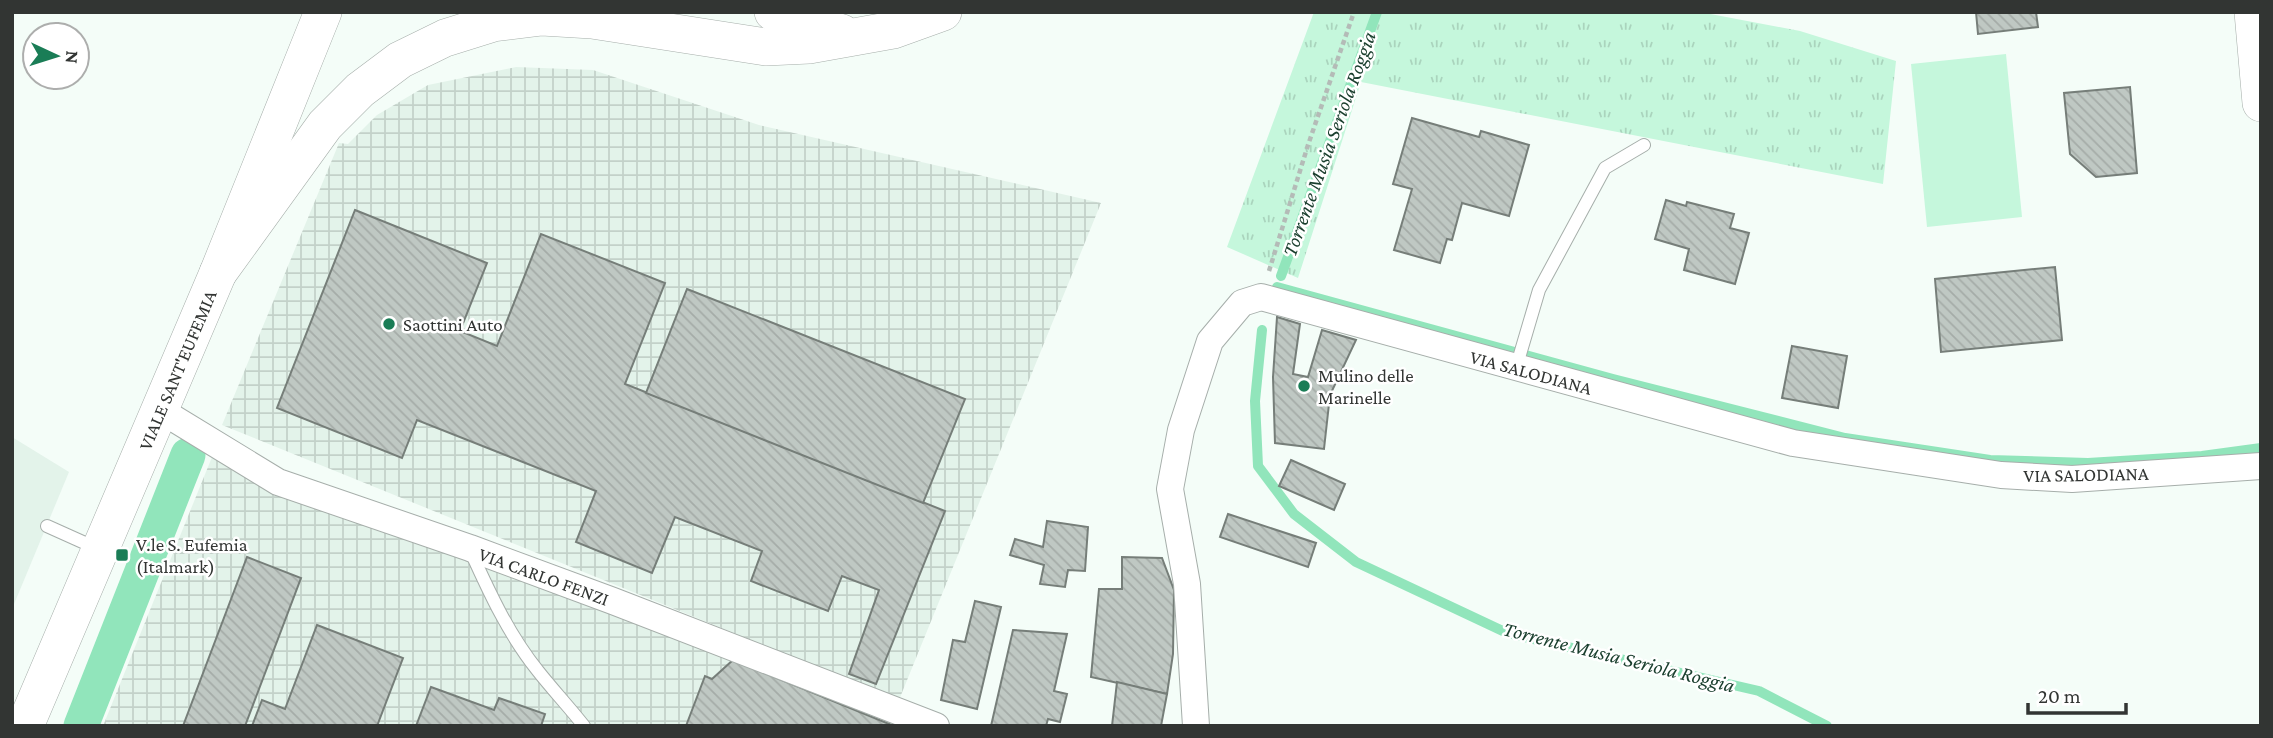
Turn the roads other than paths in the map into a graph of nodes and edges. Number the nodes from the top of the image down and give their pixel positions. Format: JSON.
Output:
{"nodes":[{"id":1,"x":323,"y":12,"type":"edge"},
{"id":2,"x":773,"y":12,"type":"edge"},
{"id":3,"x":943,"y":12,"type":"edge"},
{"id":4,"x":2252,"y":12,"type":"edge"},
{"id":5,"x":860,"y":37,"type":"junction"},
{"id":6,"x":2261,"y":103,"type":"edge"},
{"id":7,"x":1644,"y":145,"type":"dead end"},
{"id":8,"x":218,"y":273,"type":"junction"},
{"id":9,"x":1516,"y":368,"type":"junction"},
{"id":10,"x":160,"y":410,"type":"junction"},
{"id":11,"x":2261,"y":466,"type":"edge"},
{"id":12,"x":47,"y":526,"type":"dead end"},
{"id":13,"x":470,"y":548,"type":"junction"},
{"id":14,"x":100,"y":550,"type":"junction"},
{"id":15,"x":25,"y":726,"type":"edge"},
{"id":16,"x":584,"y":726,"type":"edge"},
{"id":17,"x":936,"y":726,"type":"edge"},
{"id":18,"x":1196,"y":726,"type":"edge"}],
"edges":[{"from":1,"to":8,"type":"main road","name":"VIALE SANT'EUFEMIA"},
{"from":2,"to":5,"type":"main road"},
{"from":3,"to":5,"type":"main road"},
{"from":4,"to":6,"type":"main road"},
{"from":5,"to":8,"type":"main road"},
{"from":7,"to":9,"type":"lane"},
{"from":8,"to":10,"type":"main road","name":"VIALE SANT'EUFEMIA"},
{"from":9,"to":11,"type":"street","name":"VIA SALODIANA"},
{"from":9,"to":18,"type":"street","name":"VIA SALODIANA"},
{"from":10,"to":13,"type":"street","name":"VIA CARLO FENZI"},
{"from":10,"to":14,"type":"main road","name":"VIALE SANT'EUFEMIA"},
{"from":12,"to":14,"type":"lane"},
{"from":13,"to":16,"type":"lane"},
{"from":13,"to":17,"type":"street","name":"VIA CARLO FENZI"},
{"from":14,"to":15,"type":"main road","name":"VIALE SANT'EUFEMIA"}]}
